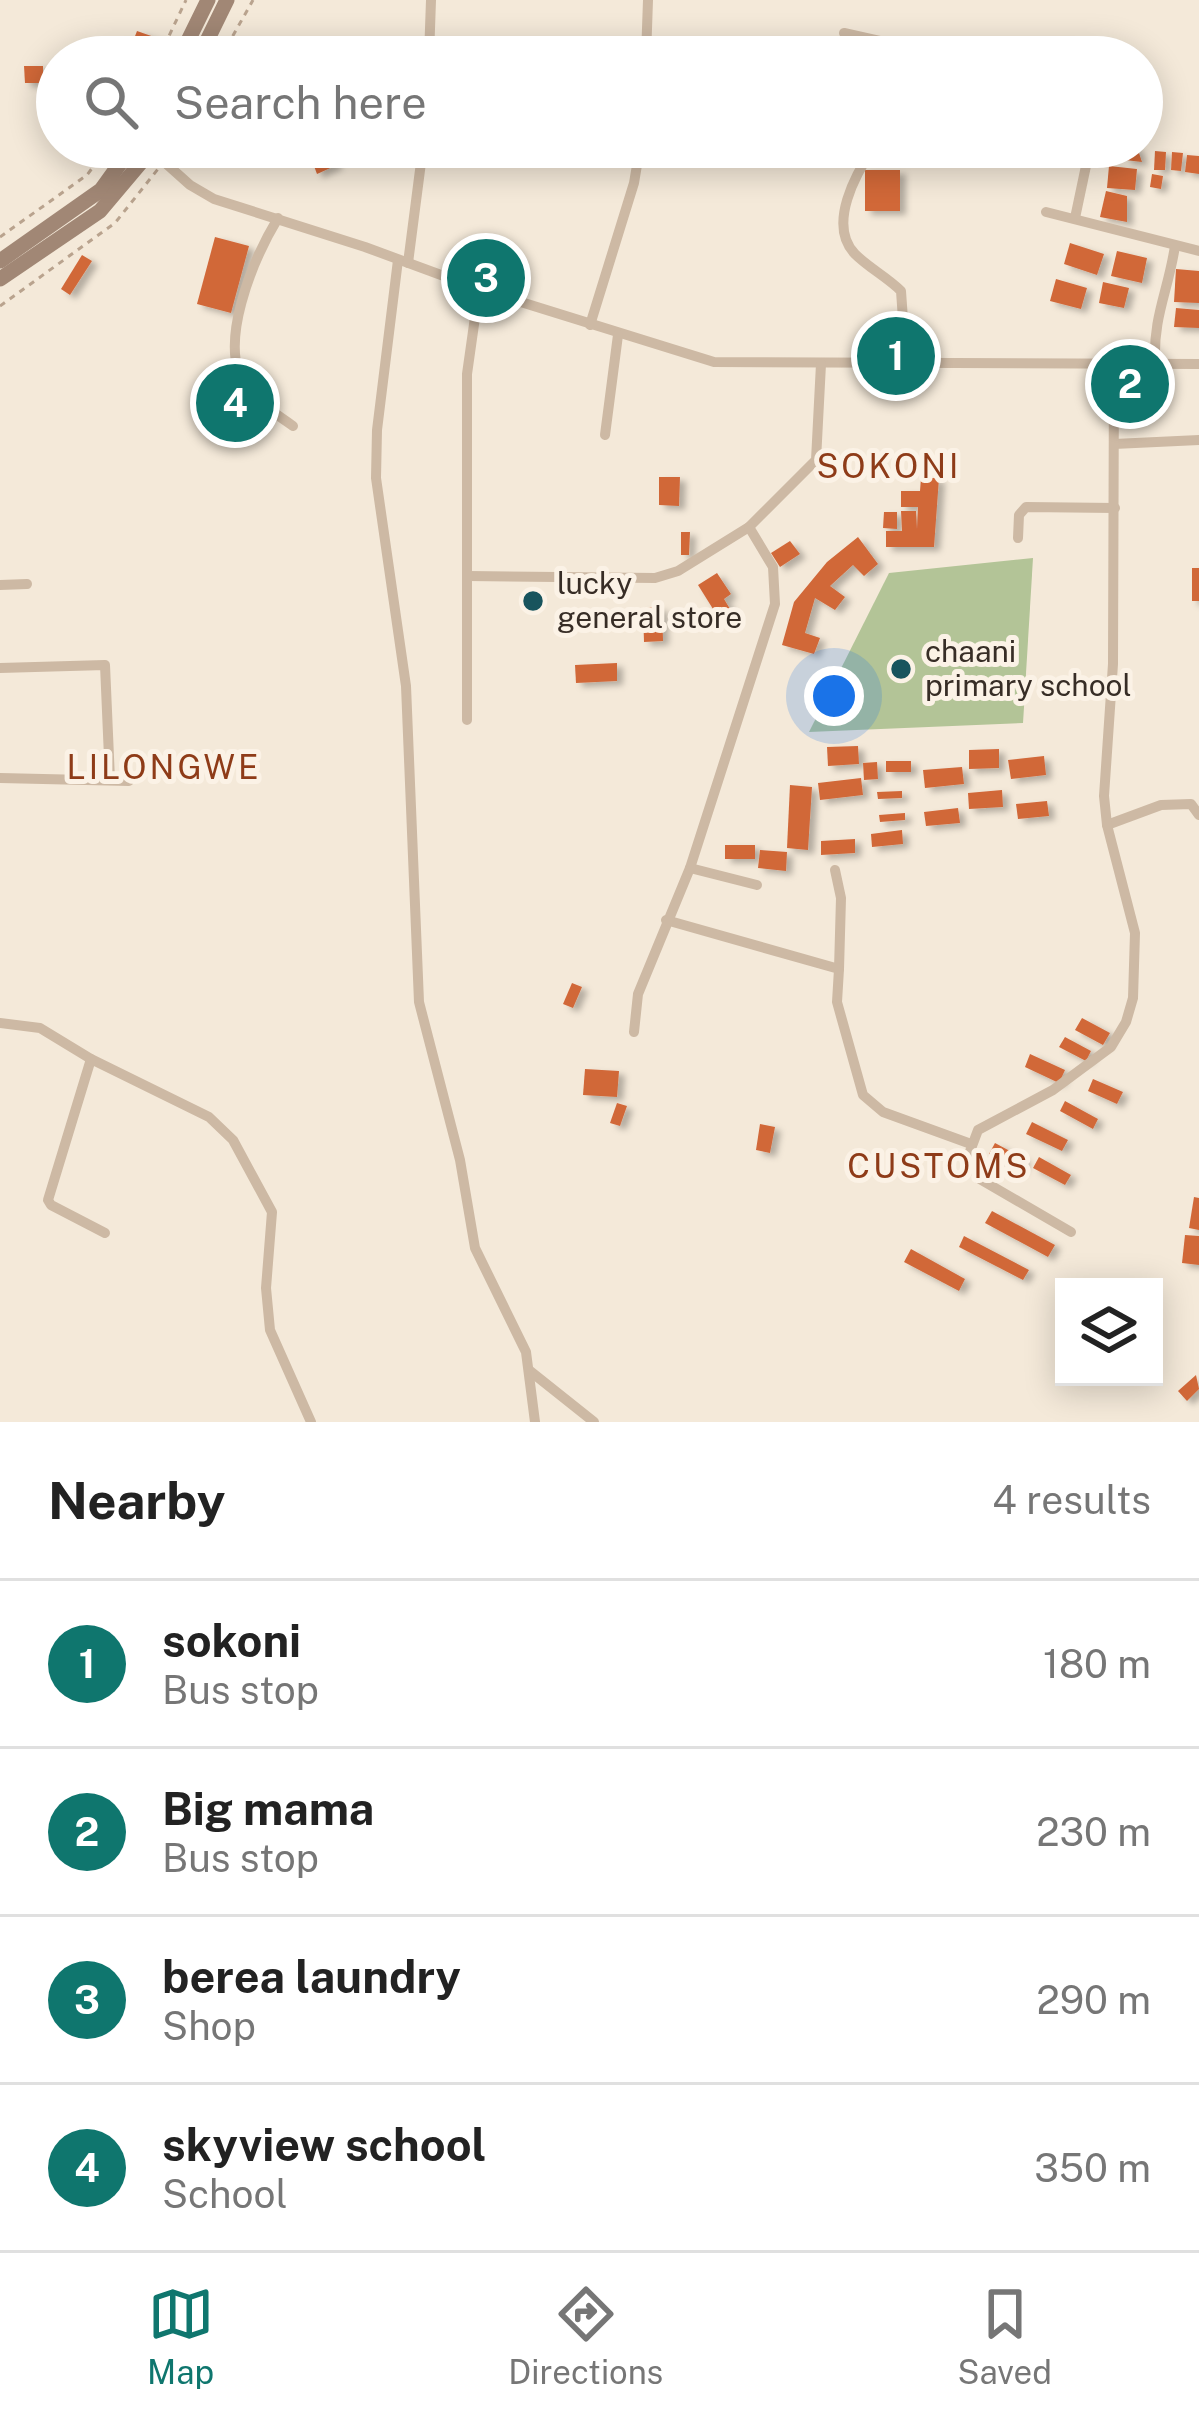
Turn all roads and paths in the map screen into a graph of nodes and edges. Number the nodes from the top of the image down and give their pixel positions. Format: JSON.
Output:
{"nodes":[{"id":1,"x":186,"y":0,"type":"edge"},
{"id":2,"x":208,"y":0,"type":"edge"},
{"id":3,"x":227,"y":0,"type":"edge"},
{"id":4,"x":253,"y":0,"type":"edge"},
{"id":5,"x":431,"y":0,"type":"edge"},
{"id":6,"x":648,"y":0,"type":"edge"},
{"id":7,"x":844,"y":33,"type":"dead end"},
{"id":8,"x":169,"y":36,"type":"edge"},
{"id":9,"x":190,"y":36,"type":"edge"},
{"id":10,"x":209,"y":36,"type":"edge"},
{"id":11,"x":233,"y":36,"type":"edge"},
{"id":12,"x":430,"y":36,"type":"edge"},
{"id":13,"x":647,"y":36,"type":"edge"},
{"id":14,"x":857,"y":36,"type":"edge"},
{"id":15,"x":92,"y":168,"type":"edge"},
{"id":16,"x":117,"y":168,"type":"edge"},
{"id":17,"x":137,"y":168,"type":"edge"},
{"id":18,"x":169,"y":168,"type":"edge"},
{"id":19,"x":419,"y":168,"type":"edge"},
{"id":20,"x":636,"y":168,"type":"edge"},
{"id":21,"x":861,"y":168,"type":"edge"},
{"id":22,"x":1086,"y":168,"type":"edge"},
{"id":23,"x":1046,"y":212,"type":"dead end"},
{"id":24,"x":278,"y":218,"type":"junction"},
{"id":25,"x":1075,"y":218,"type":"junction"},
{"id":26,"x":0,"y":237,"type":"edge"},
{"id":27,"x":1175,"y":247,"type":"junction"},
{"id":28,"x":1199,"y":251,"type":"edge"},
{"id":29,"x":0,"y":261,"type":"edge"},
{"id":30,"x":403,"y":261,"type":"junction"},
{"id":31,"x":0,"y":279,"type":"edge"},
{"id":32,"x":479,"y":289,"type":"junction"},
{"id":33,"x":590,"y":325,"type":"junction"},
{"id":34,"x":618,"y":334,"type":"junction"},
{"id":35,"x":906,"y":362,"type":"junction"},
{"id":36,"x":821,"y":364,"type":"junction"},
{"id":37,"x":1155,"y":364,"type":"junction"},
{"id":38,"x":1199,"y":364,"type":"edge"},
{"id":39,"x":1114,"y":365,"type":"junction"},
{"id":40,"x":293,"y":425,"type":"dead end"},
{"id":41,"x":604,"y":435,"type":"dead end"},
{"id":42,"x":1199,"y":440,"type":"edge"},
{"id":43,"x":1114,"y":445,"type":"junction"},
{"id":44,"x":1115,"y":508,"type":"junction"},
{"id":45,"x":749,"y":527,"type":"junction"},
{"id":46,"x":1018,"y":538,"type":"dead end"},
{"id":47,"x":468,"y":576,"type":"junction"},
{"id":48,"x":28,"y":584,"type":"dead end"},
{"id":49,"x":0,"y":585,"type":"edge"},
{"id":50,"x":0,"y":668,"type":"edge"},
{"id":51,"x":467,"y":720,"type":"dead end"},
{"id":52,"x":0,"y":778,"type":"edge"},
{"id":53,"x":110,"y":780,"type":"junction"},
{"id":54,"x":129,"y":781,"type":"dead end"},
{"id":55,"x":1199,"y":815,"type":"edge"},
{"id":56,"x":1107,"y":825,"type":"junction"},
{"id":57,"x":690,"y":868,"type":"junction"},
{"id":58,"x":835,"y":870,"type":"dead end"},
{"id":59,"x":758,"y":885,"type":"dead end"},
{"id":60,"x":667,"y":920,"type":"junction"},
{"id":61,"x":839,"y":968,"type":"junction"},
{"id":62,"x":0,"y":1023,"type":"edge"},
{"id":63,"x":634,"y":1032,"type":"dead end"},
{"id":64,"x":91,"y":1059,"type":"junction"},
{"id":65,"x":971,"y":1144,"type":"junction"},
{"id":66,"x":1071,"y":1232,"type":"dead end"},
{"id":67,"x":105,"y":1233,"type":"dead end"},
{"id":68,"x":530,"y":1371,"type":"junction"},
{"id":69,"x":311,"y":1422,"type":"edge"},
{"id":70,"x":535,"y":1422,"type":"edge"},
{"id":71,"x":594,"y":1422,"type":"edge"}],
"edges":[{"from":1,"to":8,"type":"path"},
{"from":2,"to":9,"type":"main road"},
{"from":3,"to":10,"type":"main road"},
{"from":4,"to":11,"type":"path"},
{"from":5,"to":12,"type":"street"},
{"from":6,"to":13,"type":"street"},
{"from":7,"to":14,"type":"street"},
{"from":15,"to":26,"type":"path"},
{"from":16,"to":29,"type":"main road"},
{"from":17,"to":31,"type":"main road"},
{"from":18,"to":24,"type":"street"},
{"from":19,"to":30,"type":"street"},
{"from":20,"to":33,"type":"street"},
{"from":21,"to":35,"type":"street"},
{"from":22,"to":25,"type":"street"},
{"from":23,"to":25,"type":"street"},
{"from":24,"to":30,"type":"street"},
{"from":24,"to":40,"type":"street"},
{"from":25,"to":27,"type":"street"},
{"from":27,"to":28,"type":"street"},
{"from":27,"to":37,"type":"street"},
{"from":30,"to":32,"type":"street"},
{"from":30,"to":68,"type":"street"},
{"from":32,"to":33,"type":"street"},
{"from":32,"to":47,"type":"street"},
{"from":33,"to":34,"type":"street"},
{"from":34,"to":36,"type":"street"},
{"from":34,"to":41,"type":"street"},
{"from":35,"to":36,"type":"street"},
{"from":35,"to":39,"type":"street"},
{"from":36,"to":45,"type":"street"},
{"from":37,"to":38,"type":"street"},
{"from":37,"to":39,"type":"street"},
{"from":39,"to":43,"type":"street"},
{"from":42,"to":43,"type":"street"},
{"from":43,"to":44,"type":"street"},
{"from":44,"to":46,"type":"street"},
{"from":44,"to":56,"type":"street"},
{"from":45,"to":47,"type":"street"},
{"from":45,"to":57,"type":"street"},
{"from":47,"to":51,"type":"street"},
{"from":48,"to":49,"type":"street"},
{"from":50,"to":53,"type":"street"},
{"from":52,"to":53,"type":"street"},
{"from":53,"to":54,"type":"street"},
{"from":55,"to":56,"type":"street"},
{"from":56,"to":65,"type":"street"},
{"from":57,"to":59,"type":"street"},
{"from":57,"to":60,"type":"street"},
{"from":58,"to":61,"type":"street"},
{"from":60,"to":61,"type":"street"},
{"from":60,"to":63,"type":"street"},
{"from":61,"to":65,"type":"street"},
{"from":62,"to":64,"type":"street"},
{"from":64,"to":67,"type":"street"},
{"from":64,"to":69,"type":"street"},
{"from":65,"to":66,"type":"street"},
{"from":68,"to":70,"type":"street"},
{"from":68,"to":71,"type":"street"}]}
